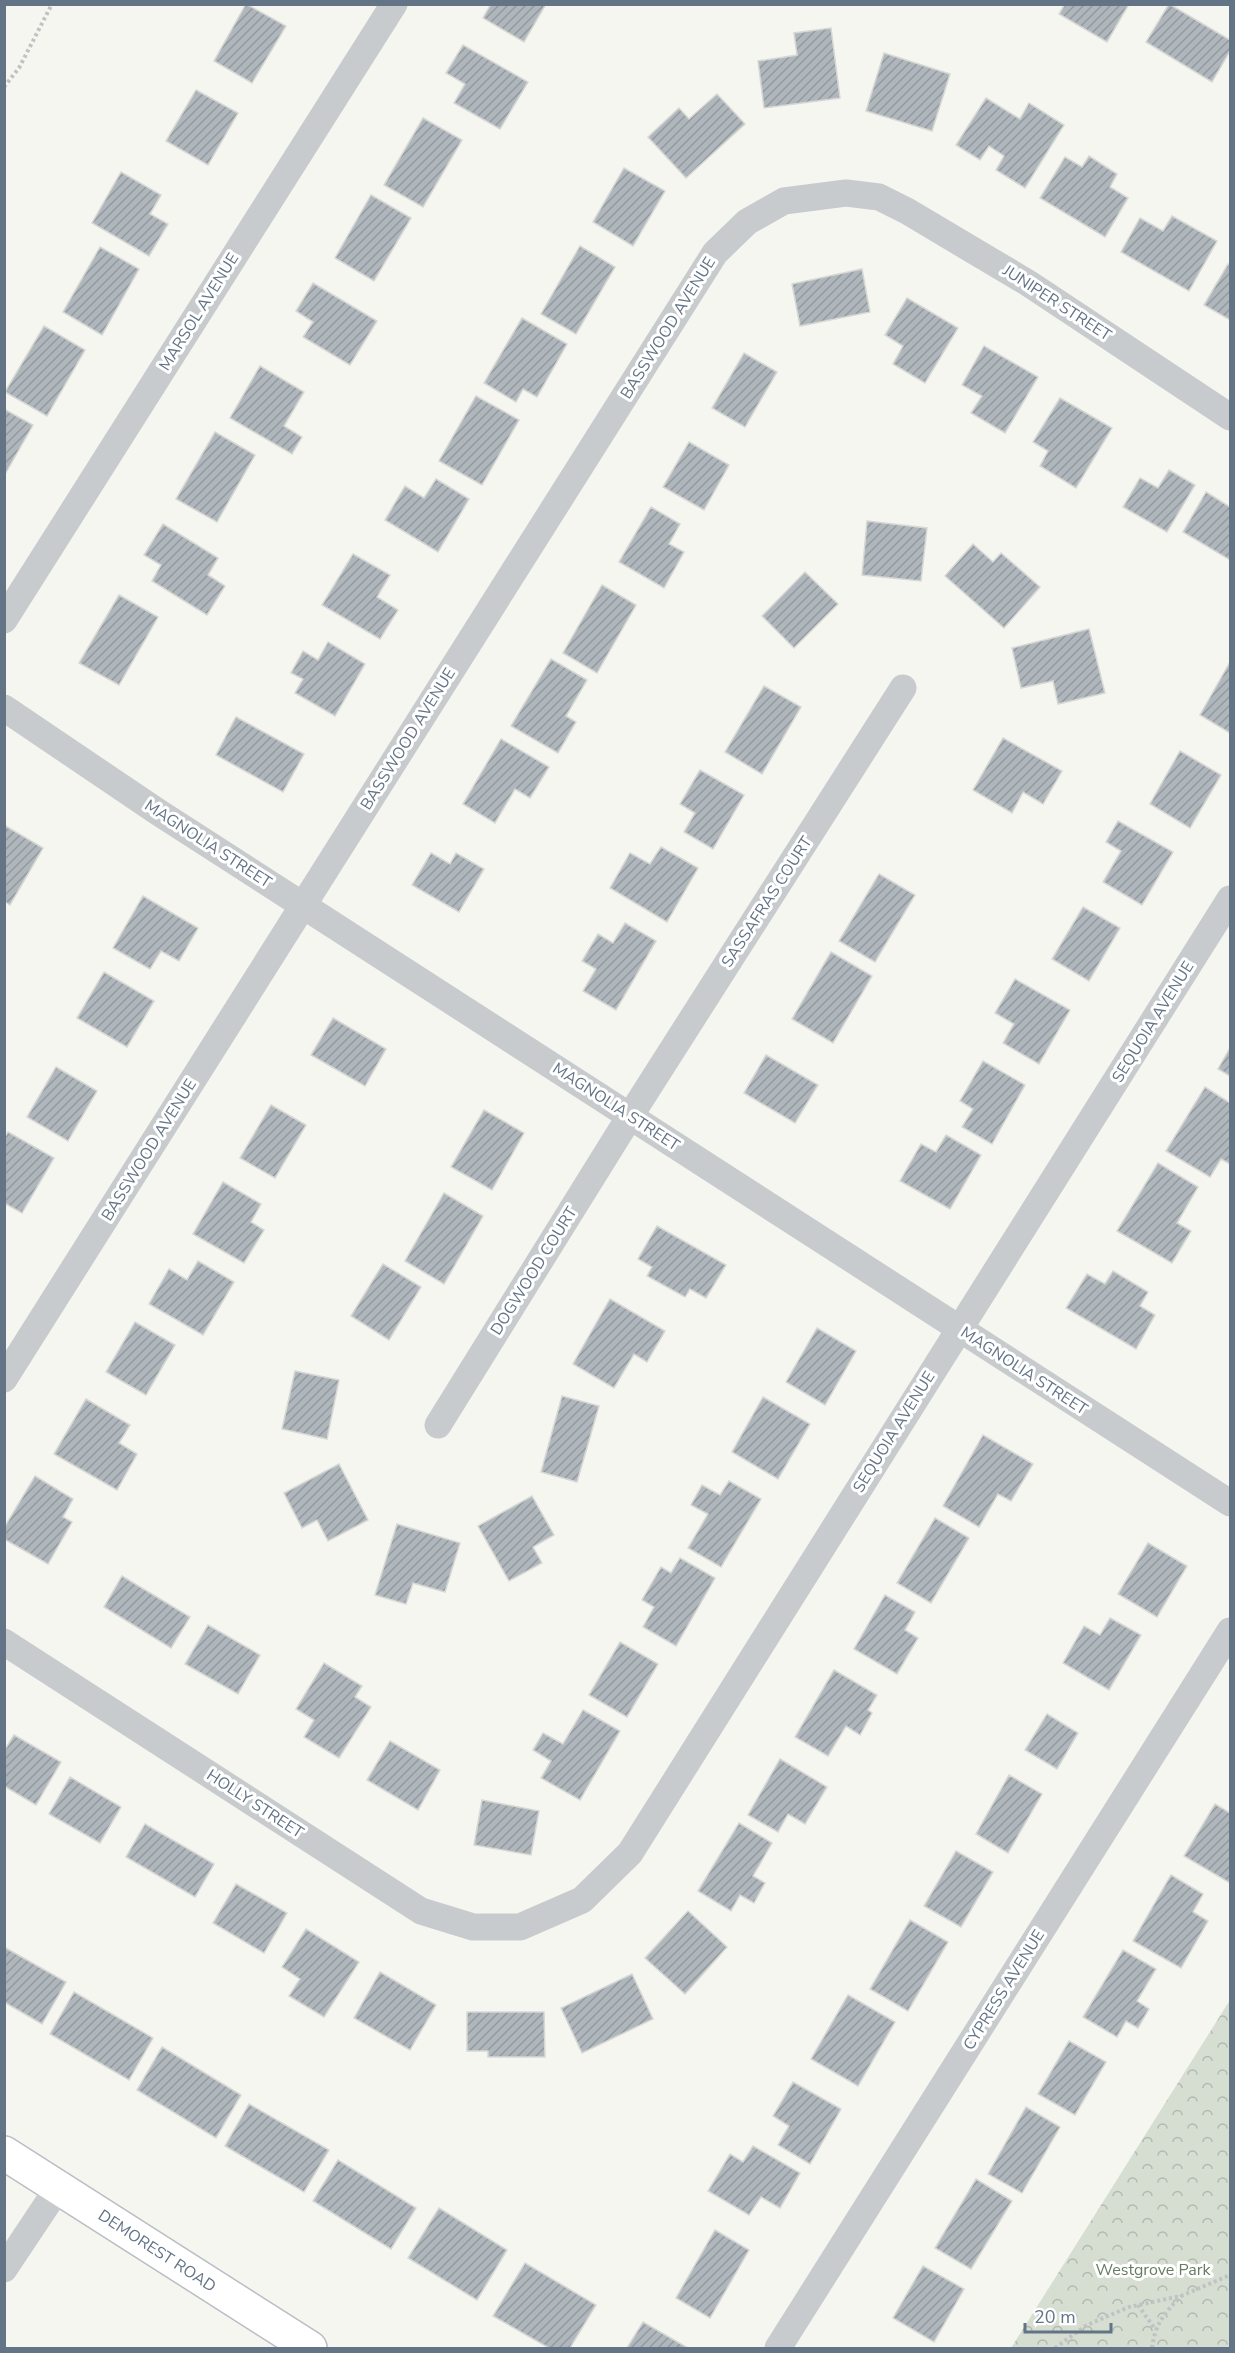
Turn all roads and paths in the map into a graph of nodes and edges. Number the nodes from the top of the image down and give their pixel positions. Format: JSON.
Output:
{"nodes":[{"id":1,"x":52,"y":4,"type":"edge"},
{"id":2,"x":394,"y":4,"type":"edge"},
{"id":3,"x":4,"y":87,"type":"edge"},
{"id":4,"x":879,"y":197,"type":"joint"},
{"id":5,"x":1230,"y":417,"type":"edge"},
{"id":6,"x":4,"y":620,"type":"edge"},
{"id":7,"x":903,"y":688,"type":"dead end"},
{"id":8,"x":4,"y":708,"type":"edge"},
{"id":9,"x":1230,"y":899,"type":"edge"},
{"id":10,"x":302,"y":904,"type":"junction"},
{"id":11,"x":630,"y":1116,"type":"junction"},
{"id":12,"x":959,"y":1330,"type":"junction"},
{"id":13,"x":4,"y":1380,"type":"edge"},
{"id":14,"x":438,"y":1425,"type":"dead end"},
{"id":15,"x":1230,"y":1503,"type":"edge"},
{"id":16,"x":1230,"y":1630,"type":"edge"},
{"id":17,"x":4,"y":1642,"type":"edge"},
{"id":18,"x":520,"y":1927,"type":"joint"},
{"id":19,"x":4,"y":2153,"type":"edge"},
{"id":20,"x":58,"y":2188,"type":"junction"},
{"id":21,"x":4,"y":2269,"type":"edge"},
{"id":22,"x":1230,"y":2275,"type":"edge"},
{"id":23,"x":1180,"y":2296,"type":"junction"},
{"id":24,"x":1138,"y":2305,"type":"junction"},
{"id":25,"x":1155,"y":2329,"type":"junction"},
{"id":26,"x":310,"y":2349,"type":"edge"},
{"id":27,"x":778,"y":2349,"type":"edge"},
{"id":28,"x":1055,"y":2349,"type":"edge"},
{"id":29,"x":1152,"y":2349,"type":"edge"}],
"edges":[{"from":1,"to":3,"type":"path"},
{"from":2,"to":6,"type":"street","name":"MARSOL AVENUE"},
{"from":4,"to":5,"type":"street","name":"JUNIPER STREET"},
{"from":4,"to":10,"type":"street","name":"BASSWOOD AVENUE"},
{"from":7,"to":11,"type":"street","name":"SASSAFRAS COURT"},
{"from":8,"to":10,"type":"street","name":"MAGNOLIA STREET"},
{"from":9,"to":12,"type":"street","name":"SEQUOIA AVENUE"},
{"from":10,"to":11,"type":"street","name":"MAGNOLIA STREET"},
{"from":10,"to":13,"type":"street","name":"BASSWOOD AVENUE"},
{"from":11,"to":12,"type":"street","name":"MAGNOLIA STREET"},
{"from":11,"to":14,"type":"street","name":"DOGWOOD COURT"},
{"from":12,"to":15,"type":"street","name":"MAGNOLIA STREET"},
{"from":12,"to":18,"type":"street","name":"SEQUOIA AVENUE"},
{"from":16,"to":27,"type":"street","name":"CYPRESS AVENUE"},
{"from":17,"to":18,"type":"street","name":"HOLLY STREET"},
{"from":19,"to":20,"type":"street","name":"DEMOREST ROAD"},
{"from":20,"to":21,"type":"street"},
{"from":20,"to":26,"type":"street","name":"DEMOREST ROAD"},
{"from":22,"to":23,"type":"path"},
{"from":23,"to":24,"type":"path"},
{"from":23,"to":25,"type":"path"},
{"from":24,"to":25,"type":"path"},
{"from":24,"to":28,"type":"path"},
{"from":25,"to":29,"type":"path"}]}
